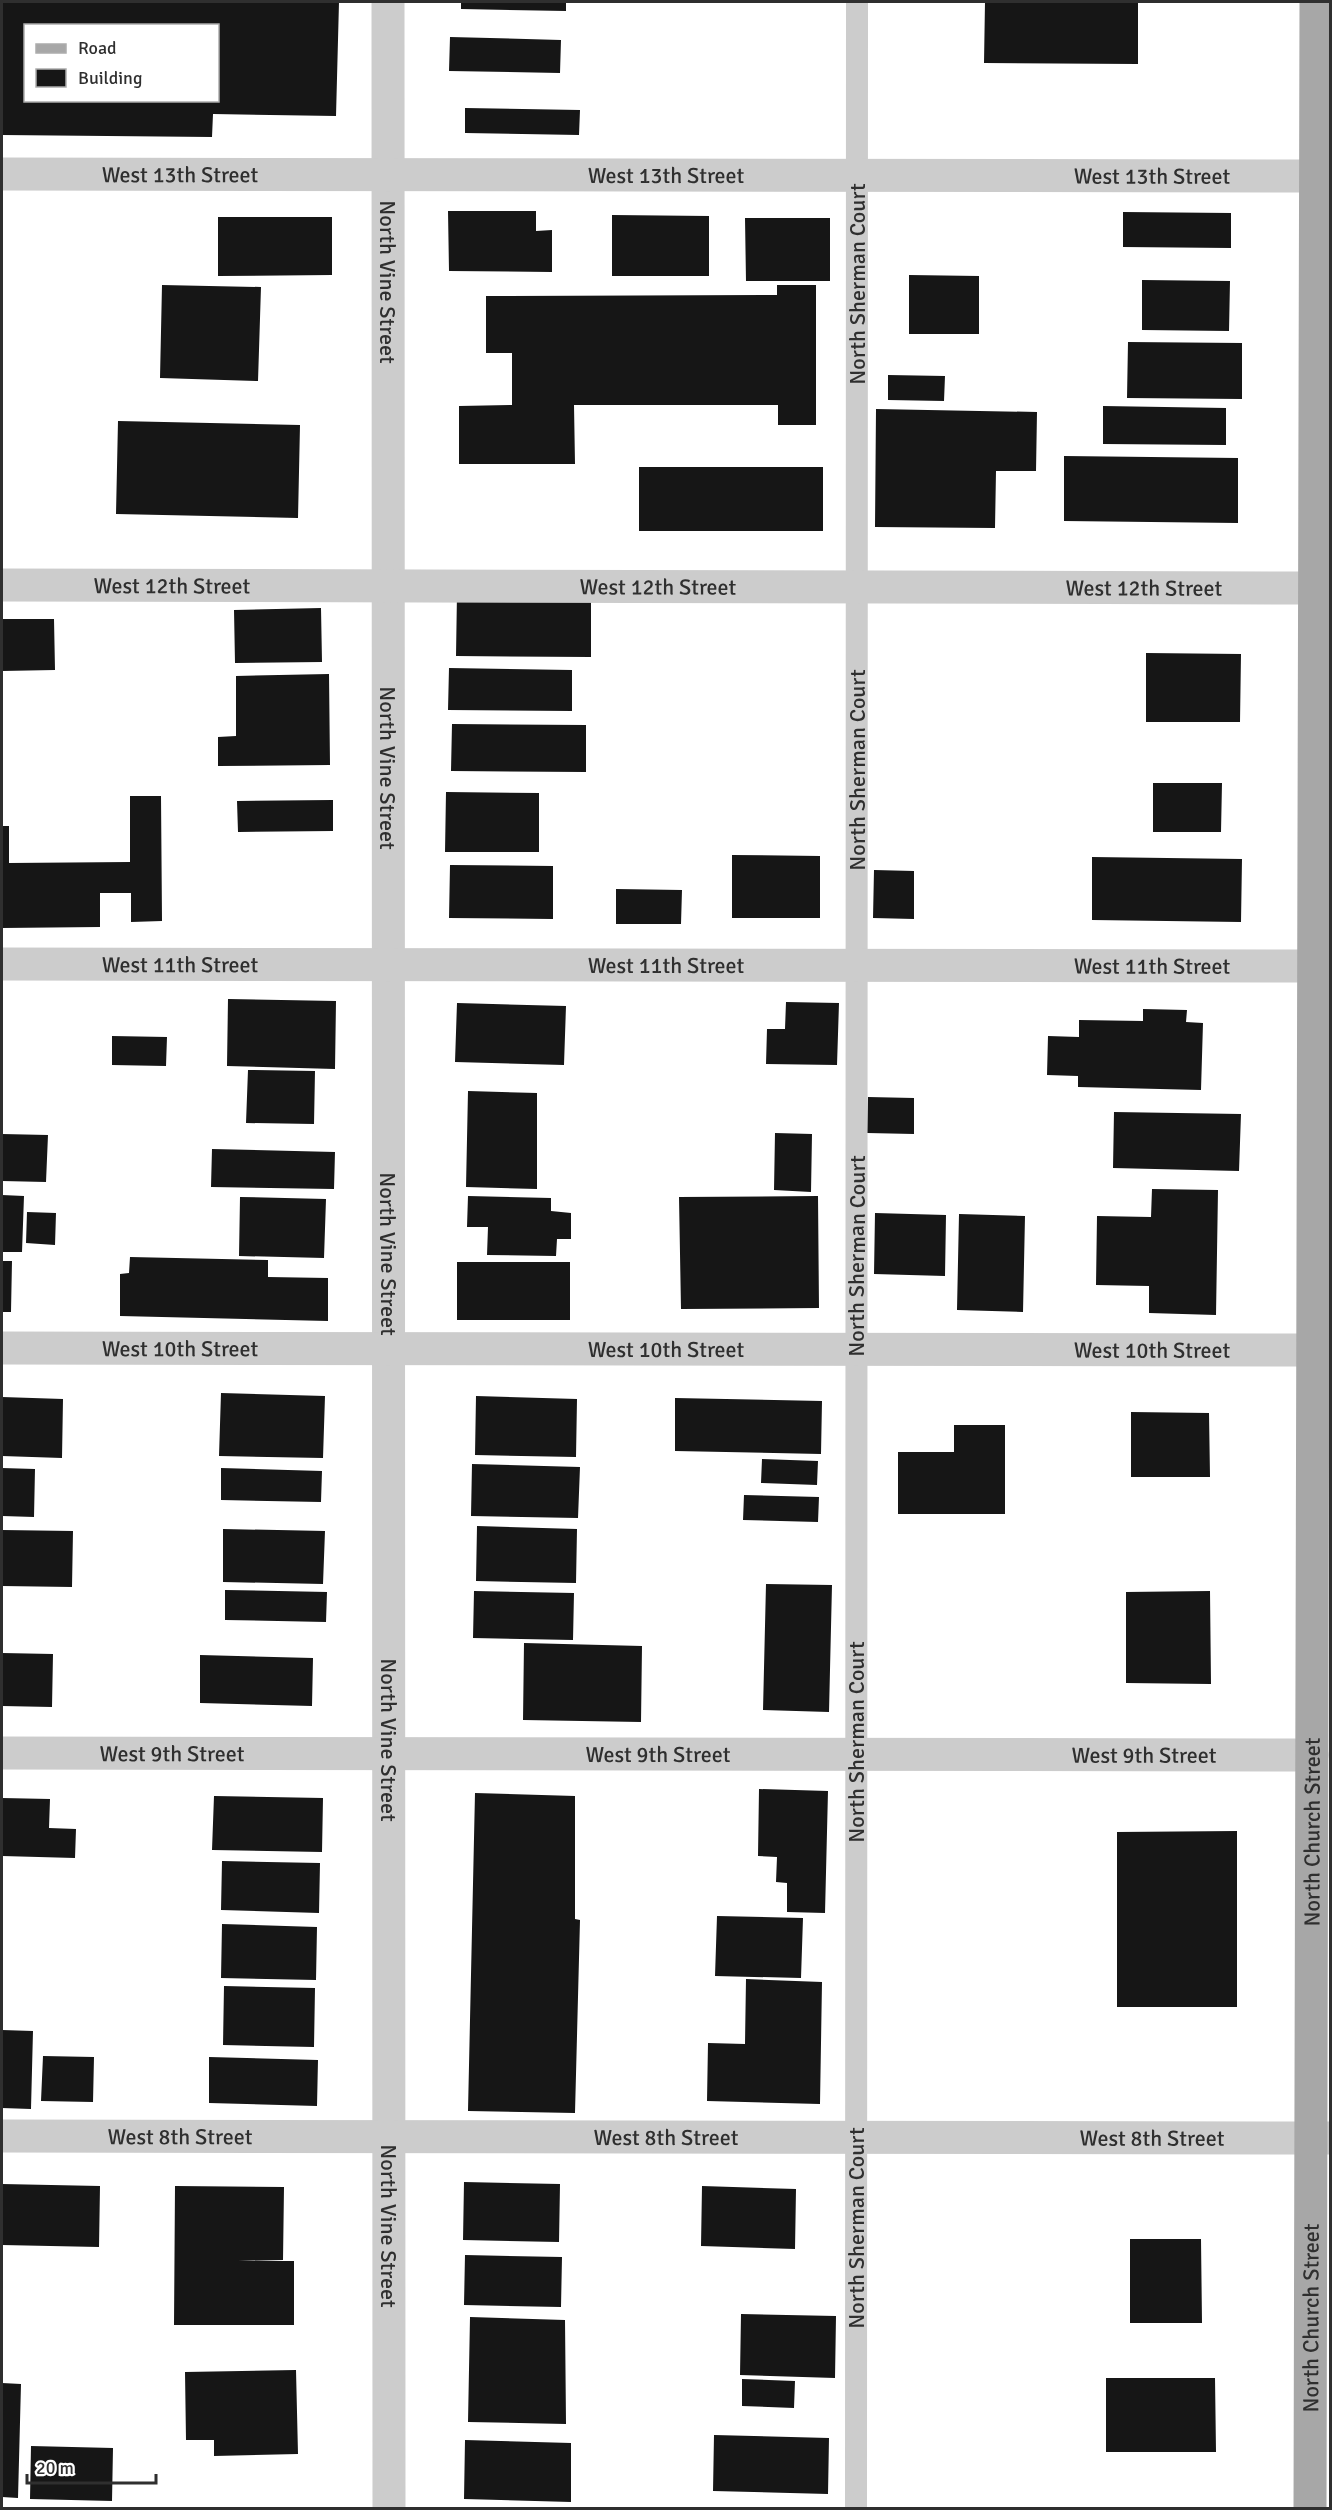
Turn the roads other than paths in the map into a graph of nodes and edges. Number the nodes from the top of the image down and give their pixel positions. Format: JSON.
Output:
{"nodes":[{"id":1,"x":388,"y":2,"type":"edge"},
{"id":2,"x":857,"y":2,"type":"edge"},
{"id":3,"x":1316,"y":2,"type":"edge"},
{"id":4,"x":2,"y":174,"type":"edge"},
{"id":5,"x":388,"y":175,"type":"junction"},
{"id":6,"x":857,"y":175,"type":"junction"},
{"id":7,"x":1323,"y":176,"type":"edge"},
{"id":8,"x":2,"y":585,"type":"edge"},
{"id":9,"x":389,"y":586,"type":"junction"},
{"id":10,"x":856,"y":587,"type":"junction"},
{"id":11,"x":1315,"y":588,"type":"junction"},
{"id":12,"x":2,"y":964,"type":"edge"},
{"id":13,"x":388,"y":964,"type":"junction"},
{"id":14,"x":857,"y":965,"type":"junction"},
{"id":15,"x":1322,"y":966,"type":"edge"},
{"id":16,"x":2,"y":1348,"type":"edge"},
{"id":17,"x":388,"y":1348,"type":"junction"},
{"id":18,"x":857,"y":1350,"type":"junction"},
{"id":19,"x":1322,"y":1350,"type":"edge"},
{"id":20,"x":2,"y":1753,"type":"edge"},
{"id":21,"x":388,"y":1754,"type":"junction"},
{"id":22,"x":856,"y":1754,"type":"junction"},
{"id":23,"x":1312,"y":1755,"type":"junction"},
{"id":24,"x":2,"y":2136,"type":"edge"},
{"id":25,"x":388,"y":2136,"type":"junction"},
{"id":26,"x":857,"y":2137,"type":"junction"},
{"id":27,"x":1321,"y":2138,"type":"edge"},
{"id":28,"x":389,"y":2508,"type":"edge"},
{"id":29,"x":856,"y":2508,"type":"edge"},
{"id":30,"x":1310,"y":2508,"type":"edge"}],
"edges":[{"from":1,"to":5,"type":"street","name":"North Vine Street"},
{"from":2,"to":6,"type":"lane","name":"North Sherman Court"},
{"from":3,"to":7,"type":"main road","name":"North Church Street"},
{"from":4,"to":5,"type":"street","name":"West 13th Street"},
{"from":5,"to":6,"type":"street","name":"West 13th Street"},
{"from":5,"to":9,"type":"street","name":"North Vine Street"},
{"from":6,"to":7,"type":"street","name":"West 13th Street"},
{"from":6,"to":10,"type":"lane","name":"North Sherman Court"},
{"from":7,"to":11,"type":"main road","name":"North Church Street"},
{"from":8,"to":9,"type":"street","name":"West 12th Street"},
{"from":9,"to":10,"type":"street","name":"West 12th Street"},
{"from":9,"to":13,"type":"street","name":"North Vine Street"},
{"from":10,"to":11,"type":"street","name":"West 12th Street"},
{"from":10,"to":14,"type":"lane","name":"North Sherman Court"},
{"from":11,"to":15,"type":"main road","name":"North Church Street"},
{"from":12,"to":13,"type":"street","name":"West 11th Street"},
{"from":13,"to":14,"type":"street","name":"West 11th Street"},
{"from":13,"to":17,"type":"street","name":"North Vine Street"},
{"from":14,"to":15,"type":"street","name":"West 11th Street"},
{"from":14,"to":18,"type":"lane","name":"North Sherman Court"},
{"from":15,"to":19,"type":"main road","name":"North Church Street"},
{"from":16,"to":17,"type":"street","name":"West 10th Street"},
{"from":17,"to":18,"type":"street","name":"West 10th Street"},
{"from":17,"to":21,"type":"street","name":"North Vine Street"},
{"from":18,"to":19,"type":"street","name":"West 10th Street"},
{"from":18,"to":22,"type":"lane","name":"North Sherman Court"},
{"from":19,"to":23,"type":"main road","name":"North Church Street"},
{"from":20,"to":21,"type":"street","name":"West 9th Street"},
{"from":21,"to":22,"type":"street","name":"West 9th Street"},
{"from":21,"to":25,"type":"street","name":"North Vine Street"},
{"from":22,"to":23,"type":"street","name":"West 9th Street"},
{"from":22,"to":26,"type":"lane","name":"North Sherman Court"},
{"from":23,"to":27,"type":"main road","name":"North Church Street"},
{"from":24,"to":25,"type":"street","name":"West 8th Street"},
{"from":25,"to":26,"type":"street","name":"West 8th Street"},
{"from":25,"to":28,"type":"street","name":"North Vine Street"},
{"from":26,"to":27,"type":"street","name":"West 8th Street"},
{"from":26,"to":29,"type":"lane","name":"North Sherman Court"},
{"from":27,"to":30,"type":"main road","name":"North Church Street"}]}
